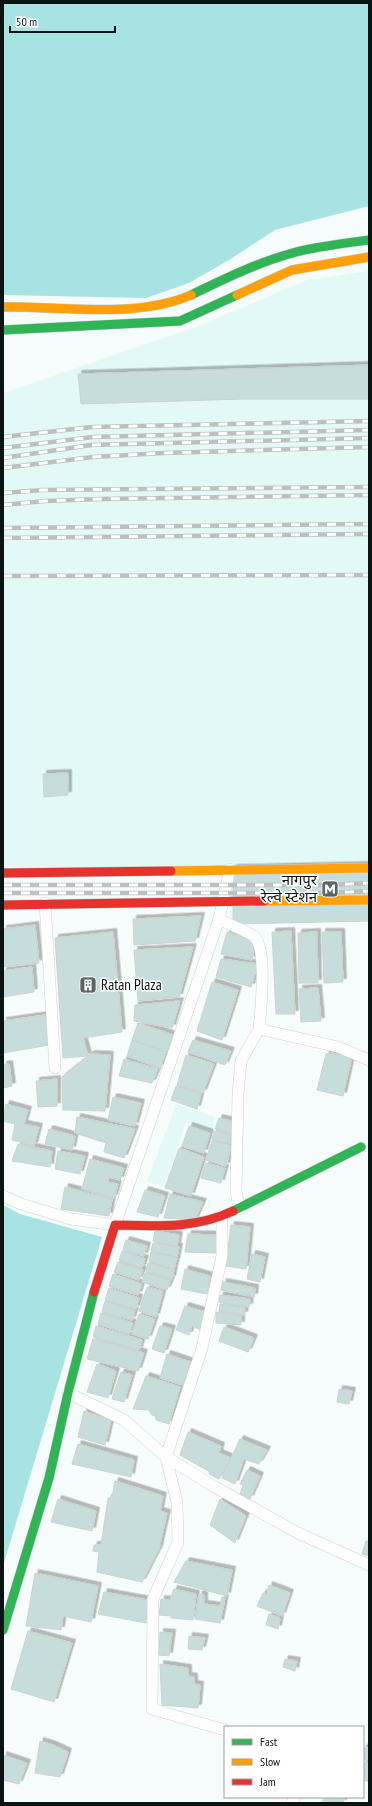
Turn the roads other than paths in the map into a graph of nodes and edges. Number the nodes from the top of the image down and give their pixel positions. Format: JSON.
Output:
{"nodes":[{"id":1,"x":369,"y":240,"type":"edge"},
{"id":2,"x":369,"y":257,"type":"edge"},
{"id":3,"x":3,"y":307,"type":"edge"},
{"id":4,"x":3,"y":330,"type":"edge"},
{"id":5,"x":369,"y":868,"type":"edge"},
{"id":6,"x":230,"y":870,"type":"junction"},
{"id":7,"x":3,"y":873,"type":"edge"},
{"id":8,"x":369,"y":900,"type":"edge"},
{"id":9,"x":44,"y":903,"type":"junction"},
{"id":10,"x":224,"y":903,"type":"junction"},
{"id":11,"x":3,"y":905,"type":"edge"},
{"id":12,"x":219,"y":919,"type":"junction"},
{"id":13,"x":260,"y":1029,"type":"junction"},
{"id":14,"x":369,"y":1060,"type":"edge"},
{"id":15,"x":55,"y":1068,"type":"dead end"},
{"id":16,"x":361,"y":1147,"type":"dead end"},
{"id":17,"x":3,"y":1196,"type":"edge"},
{"id":18,"x":239,"y":1209,"type":"junction"},
{"id":19,"x":222,"y":1216,"type":"junction"},
{"id":20,"x":115,"y":1225,"type":"junction"},
{"id":21,"x":68,"y":1393,"type":"junction"},
{"id":22,"x":166,"y":1457,"type":"junction"},
{"id":23,"x":369,"y":1565,"type":"edge"},
{"id":24,"x":3,"y":1630,"type":"edge"},
{"id":25,"x":224,"y":1730,"type":"edge"}],
"edges":[{"from":1,"to":3,"type":"main road"},
{"from":2,"to":4,"type":"main road"},
{"from":5,"to":6,"type":"main road"},
{"from":6,"to":7,"type":"main road"},
{"from":6,"to":10,"type":"street"},
{"from":8,"to":10,"type":"main road"},
{"from":9,"to":10,"type":"main road"},
{"from":9,"to":11,"type":"main road"},
{"from":9,"to":15,"type":"street"},
{"from":10,"to":12,"type":"street"},
{"from":12,"to":13,"type":"street"},
{"from":12,"to":20,"type":"street"},
{"from":13,"to":14,"type":"street"},
{"from":13,"to":18,"type":"street"},
{"from":16,"to":18,"type":"main road"},
{"from":17,"to":20,"type":"street"},
{"from":18,"to":19,"type":"main road"},
{"from":19,"to":20,"type":"main road"},
{"from":19,"to":22,"type":"street"},
{"from":20,"to":21,"type":"main road"},
{"from":21,"to":22,"type":"street"},
{"from":21,"to":24,"type":"main road"},
{"from":22,"to":23,"type":"street"},
{"from":22,"to":25,"type":"street"}]}
